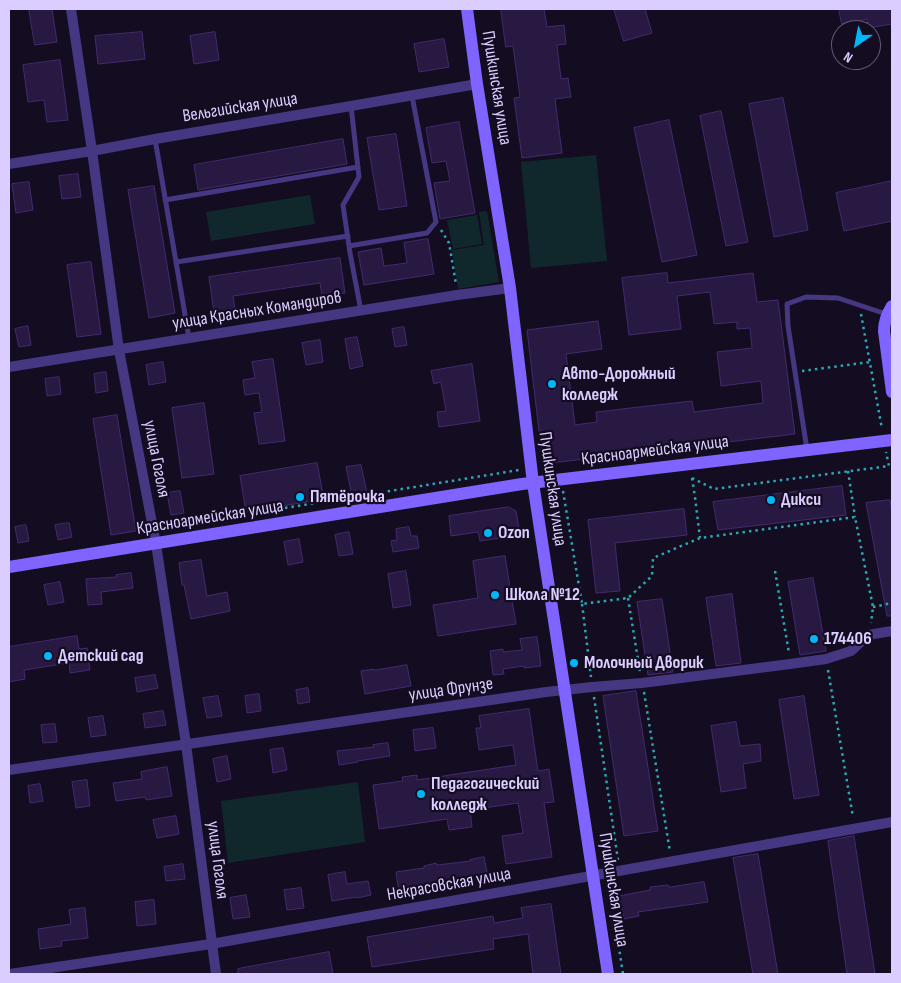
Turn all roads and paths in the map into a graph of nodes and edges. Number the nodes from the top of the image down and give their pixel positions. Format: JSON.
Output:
{"nodes":[{"id":1,"x":71,"y":9,"type":"edge"},
{"id":2,"x":467,"y":9,"type":"edge"},
{"id":3,"x":477,"y":84,"type":"junction"},
{"id":4,"x":412,"y":95,"type":"junction"},
{"id":5,"x":351,"y":106,"type":"junction"},
{"id":6,"x":155,"y":138,"type":"junction"},
{"id":7,"x":92,"y":151,"type":"junction"},
{"id":8,"x":9,"y":164,"type":"edge"},
{"id":9,"x":358,"y":167,"type":"junction"},
{"id":10,"x":165,"y":200,"type":"junction"},
{"id":11,"x":436,"y":222,"type":"junction"},
{"id":12,"x":348,"y":236,"type":"junction"},
{"id":13,"x":349,"y":246,"type":"junction"},
{"id":14,"x":176,"y":262,"type":"junction"},
{"id":15,"x":510,"y":288,"type":"junction"},
{"id":16,"x":457,"y":295,"type":"junction"},
{"id":17,"x":859,"y":305,"type":"junction"},
{"id":18,"x":889,"y":310,"type":"edge"},
{"id":19,"x":361,"y":311,"type":"junction"},
{"id":20,"x":190,"y":339,"type":"junction"},
{"id":21,"x":119,"y":350,"type":"junction"},
{"id":22,"x":870,"y":362,"type":"junction"},
{"id":23,"x":9,"y":367,"type":"edge"},
{"id":24,"x":796,"y":372,"type":"junction"},
{"id":25,"x":892,"y":392,"type":"edge"},
{"id":26,"x":882,"y":430,"type":"dead end"},
{"id":27,"x":892,"y":440,"type":"edge"},
{"id":28,"x":807,"y":450,"type":"junction"},
{"id":29,"x":889,"y":466,"type":"dead end"},
{"id":30,"x":520,"y":469,"type":"dead end"},
{"id":31,"x":848,"y":471,"type":"junction"},
{"id":32,"x":561,"y":480,"type":"junction"},
{"id":33,"x":533,"y":483,"type":"junction"},
{"id":34,"x":280,"y":509,"type":"dead end"},
{"id":35,"x":855,"y":517,"type":"junction"},
{"id":36,"x":700,"y":538,"type":"junction"},
{"id":37,"x":156,"y":544,"type":"junction"},
{"id":38,"x":9,"y":567,"type":"edge"},
{"id":39,"x":775,"y":571,"type":"dead end"},
{"id":40,"x":628,"y":598,"type":"junction"},
{"id":41,"x":892,"y":603,"type":"edge"},
{"id":42,"x":582,"y":604,"type":"junction"},
{"id":43,"x":873,"y":607,"type":"junction"},
{"id":44,"x":892,"y":631,"type":"edge"},
{"id":45,"x":868,"y":635,"type":"junction"},
{"id":46,"x":826,"y":659,"type":"junction"},
{"id":47,"x":790,"y":664,"type":"junction"},
{"id":48,"x":642,"y":683,"type":"junction"},
{"id":49,"x":592,"y":687,"type":"junction"},
{"id":50,"x":564,"y":690,"type":"junction"},
{"id":51,"x":186,"y":744,"type":"junction"},
{"id":52,"x":9,"y":770,"type":"edge"},
{"id":53,"x":892,"y":822,"type":"edge"},
{"id":54,"x":855,"y":828,"type":"junction"},
{"id":55,"x":671,"y":861,"type":"junction"},
{"id":56,"x":619,"y":870,"type":"junction"},
{"id":57,"x":593,"y":875,"type":"junction"},
{"id":58,"x":211,"y":944,"type":"junction"},
{"id":59,"x":10,"y":974,"type":"edge"},
{"id":60,"x":216,"y":974,"type":"edge"},
{"id":61,"x":608,"y":974,"type":"edge"},
{"id":62,"x":623,"y":974,"type":"edge"}],
"edges":[{"from":1,"to":7,"type":"street","name":"улица Гоголя"},
{"from":2,"to":3,"type":"main road","name":"Пушкинская улица"},
{"from":3,"to":4,"type":"street","name":"Вельгийская улица"},
{"from":3,"to":15,"type":"main road","name":"Пушкинская улица"},
{"from":4,"to":5,"type":"street","name":"Вельгийская улица"},
{"from":4,"to":11,"type":"lane"},
{"from":5,"to":6,"type":"street","name":"Вельгийская улица"},
{"from":5,"to":9,"type":"lane"},
{"from":6,"to":7,"type":"street","name":"Вельгийская улица"},
{"from":6,"to":10,"type":"lane"},
{"from":7,"to":8,"type":"street","name":"Вельгийская улица"},
{"from":7,"to":21,"type":"street","name":"улица Гоголя"},
{"from":9,"to":10,"type":"lane"},
{"from":9,"to":12,"type":"lane"},
{"from":10,"to":14,"type":"lane"},
{"from":11,"to":13,"type":"lane"},
{"from":11,"to":16,"type":"path"},
{"from":12,"to":13,"type":"lane"},
{"from":12,"to":14,"type":"lane"},
{"from":13,"to":19,"type":"lane"},
{"from":14,"to":20,"type":"lane"},
{"from":15,"to":16,"type":"street","name":"улица Красных Командиров"},
{"from":15,"to":33,"type":"main road","name":"Пушкинская улица"},
{"from":16,"to":19,"type":"street","name":"улица Красных Командиров"},
{"from":17,"to":18,"type":"lane"},
{"from":17,"to":22,"type":"path"},
{"from":17,"to":24,"type":"lane"},
{"from":18,"to":25,"type":"main road"},
{"from":19,"to":20,"type":"street","name":"улица Красных Командиров"},
{"from":20,"to":21,"type":"street","name":"улица Красных Командиров"},
{"from":21,"to":23,"type":"street","name":"улица Красных Командиров"},
{"from":21,"to":37,"type":"street","name":"улица Гоголя"},
{"from":22,"to":24,"type":"path"},
{"from":22,"to":26,"type":"path"},
{"from":24,"to":28,"type":"lane"},
{"from":27,"to":28,"type":"main road","name":"Красноармейская улица"},
{"from":28,"to":32,"type":"main road","name":"Красноармейская улица"},
{"from":29,"to":31,"type":"path"},
{"from":30,"to":34,"type":"path"},
{"from":31,"to":35,"type":"path"},
{"from":31,"to":36,"type":"path"},
{"from":32,"to":33,"type":"main road","name":"Красноармейская улица"},
{"from":32,"to":42,"type":"path"},
{"from":33,"to":37,"type":"main road","name":"Красноармейская улица"},
{"from":33,"to":50,"type":"main road","name":"Пушкинская улица"},
{"from":35,"to":36,"type":"path"},
{"from":35,"to":43,"type":"path"},
{"from":36,"to":40,"type":"path"},
{"from":37,"to":38,"type":"main road","name":"Красноармейская улица"},
{"from":37,"to":51,"type":"street","name":"улица Гоголя"},
{"from":39,"to":47,"type":"path"},
{"from":40,"to":42,"type":"path"},
{"from":40,"to":48,"type":"path"},
{"from":41,"to":43,"type":"path"},
{"from":42,"to":49,"type":"path"},
{"from":43,"to":45,"type":"path"},
{"from":44,"to":45,"type":"street"},
{"from":45,"to":46,"type":"street","name":"улица Фрунзе"},
{"from":46,"to":47,"type":"street","name":"улица Фрунзе"},
{"from":46,"to":54,"type":"path"},
{"from":47,"to":48,"type":"street","name":"улица Фрунзе"},
{"from":48,"to":49,"type":"street","name":"улица Фрунзе"},
{"from":48,"to":55,"type":"path"},
{"from":49,"to":50,"type":"street","name":"улица Фрунзе"},
{"from":49,"to":56,"type":"path"},
{"from":50,"to":51,"type":"street","name":"улица Фрунзе"},
{"from":50,"to":57,"type":"main road","name":"Пушкинская улица"},
{"from":51,"to":52,"type":"street","name":"улица Фрунзе"},
{"from":51,"to":58,"type":"street","name":"улица Гоголя"},
{"from":53,"to":54,"type":"street","name":"Некрасовская улица"},
{"from":54,"to":55,"type":"street","name":"Некрасовская улица"},
{"from":55,"to":56,"type":"street","name":"Некрасовская улица"},
{"from":56,"to":57,"type":"street","name":"Некрасовская улица"},
{"from":56,"to":62,"type":"path"},
{"from":57,"to":58,"type":"street","name":"Некрасовская улица"},
{"from":57,"to":61,"type":"main road","name":"Пушкинская улица"},
{"from":58,"to":59,"type":"street","name":"Некрасовская улица"},
{"from":58,"to":60,"type":"street","name":"улица Гоголя"}]}
